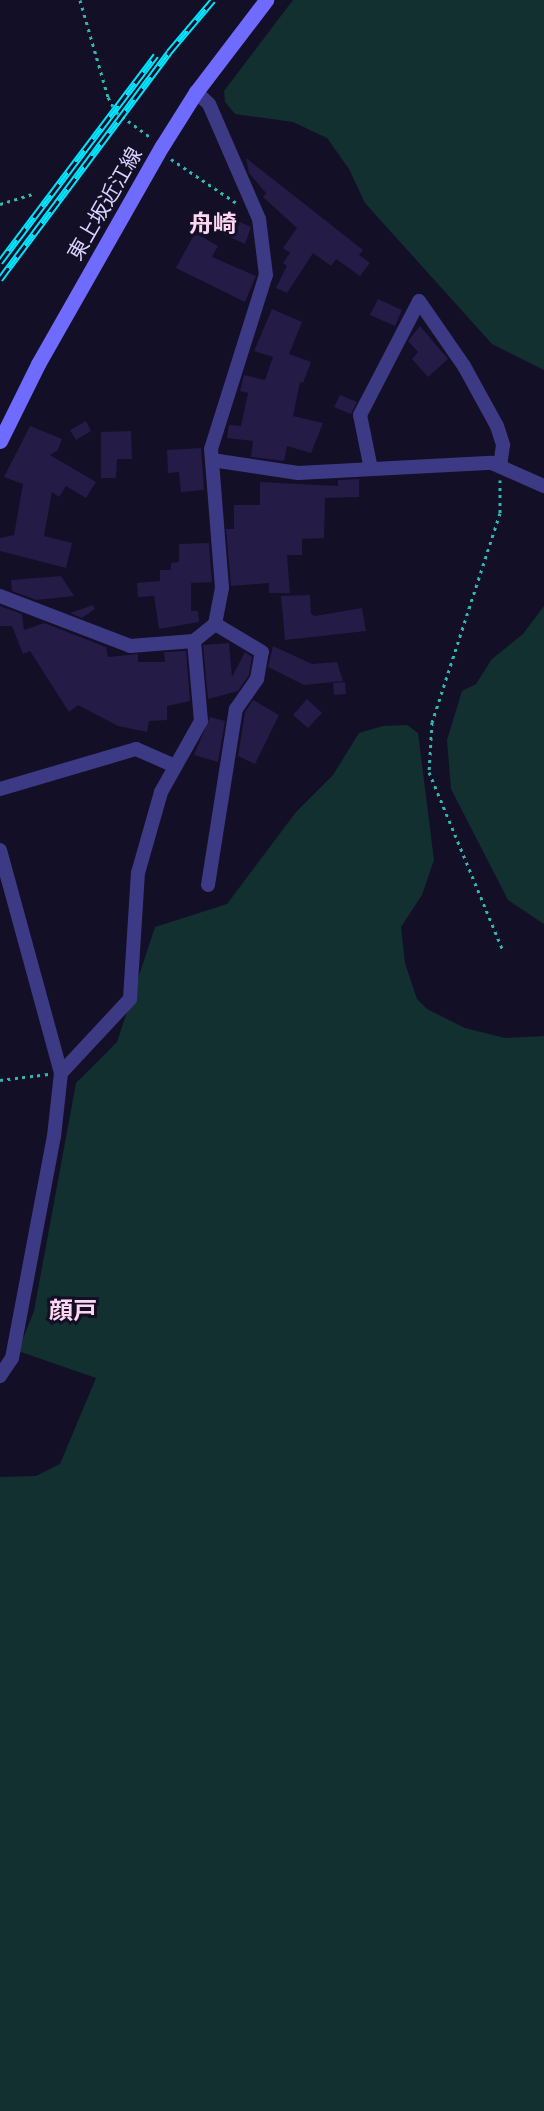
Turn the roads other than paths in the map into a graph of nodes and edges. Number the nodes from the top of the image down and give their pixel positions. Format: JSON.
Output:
{"nodes":[{"id":1,"x":266,"y":0,"type":"edge"},
{"id":2,"x":196,"y":93,"type":"junction"},
{"id":3,"x":0,"y":441,"type":"edge"},
{"id":4,"x":212,"y":460,"type":"junction"},
{"id":5,"x":500,"y":466,"type":"junction"},
{"id":6,"x":370,"y":469,"type":"junction"},
{"id":7,"x":544,"y":486,"type":"edge"},
{"id":8,"x":0,"y":596,"type":"edge"},
{"id":9,"x":215,"y":624,"type":"junction"},
{"id":10,"x":194,"y":641,"type":"junction"},
{"id":11,"x":175,"y":766,"type":"junction"},
{"id":12,"x":0,"y":789,"type":"edge"},
{"id":13,"x":0,"y":850,"type":"edge"},
{"id":14,"x":208,"y":885,"type":"dead end"},
{"id":15,"x":61,"y":1072,"type":"junction"},
{"id":16,"x":0,"y":1376,"type":"edge"}],
"edges":[{"from":1,"to":2,"type":"main road","name":"東上坂近江線"},
{"from":2,"to":3,"type":"main road","name":"東上坂近江線"},
{"from":2,"to":4,"type":"street"},
{"from":4,"to":6,"type":"street"},
{"from":4,"to":9,"type":"street"},
{"from":5,"to":6,"type":"street"},
{"from":5,"to":6,"type":"street"},
{"from":5,"to":7,"type":"street"},
{"from":8,"to":10,"type":"street"},
{"from":9,"to":10,"type":"street"},
{"from":9,"to":14,"type":"street"},
{"from":10,"to":11,"type":"street"},
{"from":11,"to":12,"type":"street"},
{"from":11,"to":15,"type":"street"},
{"from":13,"to":15,"type":"street"},
{"from":15,"to":16,"type":"street"}]}
